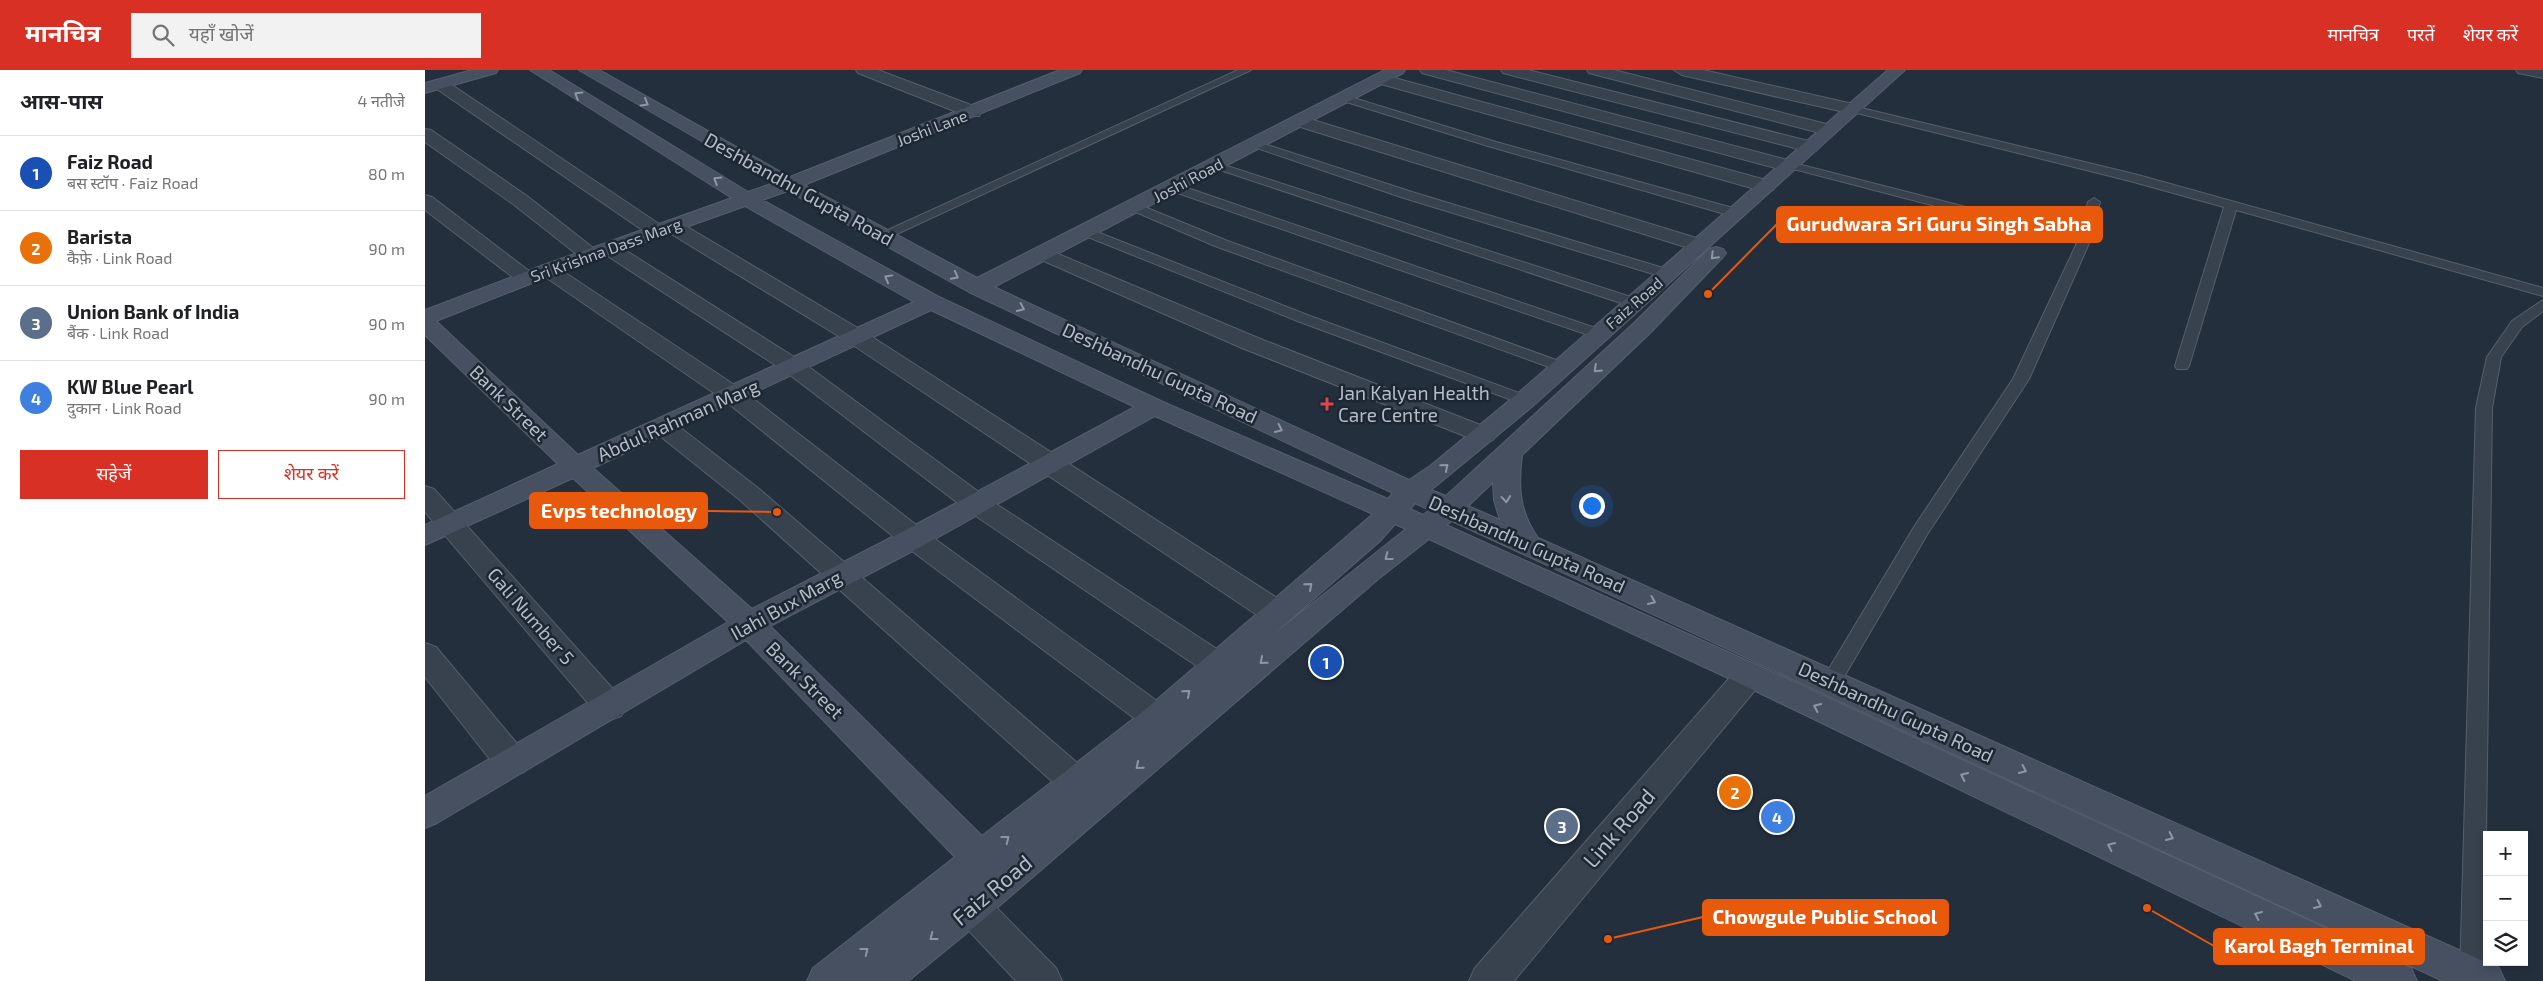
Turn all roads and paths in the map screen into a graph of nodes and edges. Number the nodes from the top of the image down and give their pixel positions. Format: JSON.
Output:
{"nodes":[{"id":1,"x":463,"y":70,"type":"edge"},
{"id":2,"x":490,"y":70,"type":"edge"},
{"id":3,"x":538,"y":70,"type":"edge"},
{"id":4,"x":587,"y":70,"type":"edge"},
{"id":5,"x":864,"y":70,"type":"edge"},
{"id":6,"x":1074,"y":70,"type":"edge"},
{"id":7,"x":1245,"y":70,"type":"edge"},
{"id":8,"x":1397,"y":70,"type":"edge"},
{"id":9,"x":1428,"y":70,"type":"edge"},
{"id":10,"x":1509,"y":70,"type":"edge"},
{"id":11,"x":1595,"y":70,"type":"edge"},
{"id":12,"x":1682,"y":70,"type":"edge"},
{"id":13,"x":1897,"y":70,"type":"edge"},
{"id":14,"x":1918,"y":70,"type":"edge"},
{"id":15,"x":2523,"y":70,"type":"edge"},
{"id":16,"x":2543,"y":74,"type":"edge"},
{"id":17,"x":1380,"y":79,"type":"junction"},
{"id":18,"x":430,"y":84,"type":"edge"},
{"id":19,"x":1344,"y":98,"type":"junction"},
{"id":20,"x":1863,"y":111,"type":"junction"},
{"id":21,"x":973,"y":112,"type":"junction"},
{"id":22,"x":1300,"y":121,"type":"junction"},
{"id":23,"x":1828,"y":130,"type":"junction"},
{"id":24,"x":425,"y":134,"type":"edge"},
{"id":25,"x":1255,"y":144,"type":"junction"},
{"id":26,"x":1810,"y":147,"type":"junction"},
{"id":27,"x":1215,"y":165,"type":"junction"},
{"id":28,"x":1796,"y":167,"type":"junction"},
{"id":29,"x":789,"y":184,"type":"junction"},
{"id":30,"x":1766,"y":186,"type":"junction"},
{"id":31,"x":1173,"y":187,"type":"junction"},
{"id":32,"x":748,"y":200,"type":"junction"},
{"id":33,"x":425,"y":201,"type":"edge"},
{"id":34,"x":2094,"y":202,"type":"dead end"},
{"id":35,"x":2231,"y":205,"type":"junction"},
{"id":36,"x":1135,"y":207,"type":"junction"},
{"id":37,"x":1736,"y":213,"type":"junction"},
{"id":38,"x":665,"y":229,"type":"junction"},
{"id":39,"x":1087,"y":232,"type":"junction"},
{"id":40,"x":881,"y":236,"type":"junction"},
{"id":41,"x":2084,"y":241,"type":"junction"},
{"id":42,"x":1699,"y":245,"type":"junction"},
{"id":43,"x":600,"y":252,"type":"junction"},
{"id":44,"x":1044,"y":254,"type":"junction"},
{"id":45,"x":548,"y":270,"type":"junction"},
{"id":46,"x":1667,"y":274,"type":"junction"},
{"id":47,"x":526,"y":278,"type":"junction"},
{"id":48,"x":977,"y":288,"type":"junction"},
{"id":49,"x":2543,"y":292,"type":"edge"},
{"id":50,"x":931,"y":302,"type":"junction"},
{"id":51,"x":1635,"y":303,"type":"junction"},
{"id":52,"x":2543,"y":304,"type":"edge"},
{"id":53,"x":425,"y":318,"type":"edge"},
{"id":54,"x":425,"y":323,"type":"edge"},
{"id":55,"x":1599,"y":334,"type":"junction"},
{"id":56,"x":858,"y":338,"type":"junction"},
{"id":57,"x":2182,"y":366,"type":"dead end"},
{"id":58,"x":794,"y":367,"type":"junction"},
{"id":59,"x":1562,"y":367,"type":"junction"},
{"id":60,"x":733,"y":395,"type":"junction"},
{"id":61,"x":1525,"y":400,"type":"junction"},
{"id":62,"x":1154,"y":408,"type":"junction"},
{"id":63,"x":664,"y":427,"type":"junction"},
{"id":64,"x":1484,"y":435,"type":"junction"},
{"id":65,"x":1510,"y":451,"type":"junction"},
{"id":66,"x":1049,"y":463,"type":"junction"},
{"id":67,"x":575,"y":466,"type":"junction"},
{"id":68,"x":425,"y":495,"type":"edge"},
{"id":69,"x":977,"y":504,"type":"junction"},
{"id":70,"x":1391,"y":512,"type":"junction"},
{"id":71,"x":1438,"y":518,"type":"junction"},
{"id":72,"x":452,"y":524,"type":"junction"},
{"id":73,"x":425,"y":536,"type":"edge"},
{"id":74,"x":914,"y":538,"type":"junction"},
{"id":75,"x":1528,"y":544,"type":"junction"},
{"id":76,"x":840,"y":575,"type":"junction"},
{"id":77,"x":1277,"y":613,"type":"junction"},
{"id":78,"x":749,"y":624,"type":"junction"},
{"id":79,"x":425,"y":655,"type":"edge"},
{"id":80,"x":1218,"y":665,"type":"junction"},
{"id":81,"x":1750,"y":675,"type":"junction"},
{"id":82,"x":1831,"y":682,"type":"junction"},
{"id":83,"x":610,"y":707,"type":"junction"},
{"id":84,"x":1157,"y":718,"type":"junction"},
{"id":85,"x":512,"y":762,"type":"junction"},
{"id":86,"x":1077,"y":783,"type":"junction"},
{"id":87,"x":425,"y":813,"type":"edge"},
{"id":88,"x":981,"y":859,"type":"junction"},
{"id":89,"x":971,"y":907,"type":"junction"},
{"id":90,"x":2478,"y":978,"type":"edge"},
{"id":91,"x":827,"y":981,"type":"edge"},
{"id":92,"x":878,"y":981,"type":"edge"},
{"id":93,"x":1042,"y":981,"type":"edge"},
{"id":94,"x":1489,"y":981,"type":"edge"},
{"id":95,"x":2397,"y":981,"type":"edge"}],
"edges":[{"from":1,"to":18,"type":"street"},
{"from":2,"to":18,"type":"street"},
{"from":32,"to":3,"type":"street","name":"Deshbandhu Gupta Road","one_way":true},
{"from":4,"to":29,"type":"street","name":"Deshbandhu Gupta Road","one_way":true},
{"from":5,"to":21,"type":"street"},
{"from":6,"to":21,"type":"street","name":"Joshi Lane"},
{"from":7,"to":40,"type":"lane"},
{"from":8,"to":17,"type":"street","name":"Joshi Road"},
{"from":9,"to":28,"type":"street"},
{"from":10,"to":26,"type":"street"},
{"from":11,"to":23,"type":"street"},
{"from":12,"to":20,"type":"street"},
{"from":13,"to":20,"type":"street","name":"Faiz Road"},
{"from":14,"to":20,"type":"street"},
{"from":15,"to":16,"type":"street"},
{"from":17,"to":19,"type":"street","name":"Joshi Road"},
{"from":17,"to":30,"type":"street"},
{"from":18,"to":38,"type":"street"},
{"from":19,"to":22,"type":"street","name":"Joshi Road"},
{"from":19,"to":37,"type":"lane"},
{"from":20,"to":23,"type":"street","name":"Faiz Road"},
{"from":20,"to":28,"type":"street"},
{"from":20,"to":35,"type":"lane"},
{"from":21,"to":29,"type":"street","name":"Joshi Lane"},
{"from":22,"to":25,"type":"street","name":"Joshi Road"},
{"from":22,"to":42,"type":"street"},
{"from":23,"to":26,"type":"street","name":"Faiz Road"},
{"from":24,"to":43,"type":"street"},
{"from":25,"to":27,"type":"street","name":"Joshi Road"},
{"from":25,"to":46,"type":"lane"},
{"from":26,"to":28,"type":"street","name":"Faiz Road"},
{"from":27,"to":31,"type":"street","name":"Joshi Road"},
{"from":27,"to":51,"type":"lane"},
{"from":28,"to":30,"type":"street","name":"Faiz Road"},
{"from":28,"to":41,"type":"lane"},
{"from":28,"to":65,"type":"street","name":"Faiz Road","one_way":true},
{"from":29,"to":32,"type":"street","name":"Sri Krishna Dass Marg"},
{"from":29,"to":40,"type":"street","name":"Deshbandhu Gupta Road"},
{"from":30,"to":37,"type":"street","name":"Faiz Road"},
{"from":31,"to":36,"type":"street","name":"Joshi Road"},
{"from":31,"to":55,"type":"lane"},
{"from":32,"to":38,"type":"street","name":"Sri Krishna Dass Marg"},
{"from":50,"to":32,"type":"street","name":"Deshbandhu Gupta Road","one_way":true},
{"from":33,"to":47,"type":"street"},
{"from":34,"to":41,"type":"lane"},
{"from":35,"to":49,"type":"lane"},
{"from":35,"to":57,"type":"lane"},
{"from":36,"to":39,"type":"street","name":"Joshi Road"},
{"from":36,"to":59,"type":"lane"},
{"from":37,"to":42,"type":"street","name":"Faiz Road"},
{"from":38,"to":43,"type":"street","name":"Sri Krishna Dass Marg"},
{"from":38,"to":56,"type":"street"},
{"from":39,"to":44,"type":"street","name":"Joshi Road"},
{"from":39,"to":61,"type":"lane"},
{"from":40,"to":48,"type":"street","name":"Deshbandhu Gupta Road","one_way":true},
{"from":41,"to":82,"type":"lane"},
{"from":42,"to":46,"type":"street","name":"Faiz Road"},
{"from":43,"to":45,"type":"street","name":"Sri Krishna Dass Marg"},
{"from":43,"to":58,"type":"street"},
{"from":44,"to":48,"type":"street","name":"Joshi Road"},
{"from":44,"to":64,"type":"street"},
{"from":45,"to":47,"type":"street","name":"Sri Krishna Dass Marg"},
{"from":45,"to":60,"type":"street"},
{"from":46,"to":51,"type":"street","name":"Faiz Road"},
{"from":47,"to":53,"type":"street","name":"Sri Krishna Dass Marg"},
{"from":48,"to":70,"type":"street","name":"Deshbandhu Gupta Road","one_way":true},
{"from":50,"to":56,"type":"street","name":"Abdul Rahman Marg"},
{"from":50,"to":62,"type":"street","name":"Deshbandhu Gupta Road"},
{"from":51,"to":55,"type":"street","name":"Faiz Road"},
{"from":52,"to":90,"type":"lane"},
{"from":54,"to":67,"type":"street","name":"Bank Street"},
{"from":55,"to":59,"type":"street","name":"Faiz Road"},
{"from":56,"to":58,"type":"street","name":"Abdul Rahman Marg"},
{"from":56,"to":66,"type":"street"},
{"from":58,"to":60,"type":"street","name":"Abdul Rahman Marg"},
{"from":58,"to":69,"type":"street"},
{"from":59,"to":61,"type":"street","name":"Faiz Road"},
{"from":60,"to":63,"type":"street","name":"Abdul Rahman Marg"},
{"from":60,"to":74,"type":"street"},
{"from":61,"to":64,"type":"street","name":"Faiz Road"},
{"from":62,"to":66,"type":"street","name":"Ilahi Bux Marg"},
{"from":62,"to":70,"type":"street","name":"Deshbandhu Gupta Road"},
{"from":63,"to":67,"type":"street","name":"Abdul Rahman Marg"},
{"from":63,"to":76,"type":"street"},
{"from":70,"to":64,"type":"street","name":"Faiz Road","one_way":true},
{"from":65,"to":71,"type":"street","name":"Faiz Road"},
{"from":65,"to":75,"type":"street","one_way":true},
{"from":66,"to":69,"type":"street","name":"Ilahi Bux Marg"},
{"from":66,"to":77,"type":"street"},
{"from":67,"to":72,"type":"street","name":"Abdul Rahman Marg"},
{"from":67,"to":78,"type":"street","name":"Bank Street"},
{"from":68,"to":72,"type":"street","name":"Gali Number 5"},
{"from":69,"to":74,"type":"street","name":"Ilahi Bux Marg"},
{"from":69,"to":80,"type":"street"},
{"from":70,"to":71,"type":"street","name":"Deshbandhu Gupta Road"},
{"from":77,"to":70,"type":"street","name":"Faiz Road","one_way":true},
{"from":71,"to":75,"type":"street","name":"Deshbandhu Gupta Road"},
{"from":71,"to":81,"type":"street","name":"Deshbandhu Gupta Road"},
{"from":71,"to":89,"type":"street","name":"Faiz Road","one_way":true},
{"from":72,"to":73,"type":"street","name":"Abdul Rahman Marg"},
{"from":72,"to":83,"type":"street","name":"Gali Number 5"},
{"from":74,"to":76,"type":"street","name":"Ilahi Bux Marg"},
{"from":74,"to":84,"type":"street"},
{"from":75,"to":82,"type":"street","name":"Deshbandhu Gupta Road","one_way":true},
{"from":76,"to":78,"type":"street","name":"Ilahi Bux Marg"},
{"from":76,"to":86,"type":"street"},
{"from":77,"to":80,"type":"street","name":"Faiz Road"},
{"from":78,"to":83,"type":"street","name":"Ilahi Bux Marg"},
{"from":78,"to":88,"type":"street","name":"Bank Street"},
{"from":79,"to":85,"type":"street"},
{"from":84,"to":80,"type":"street","name":"Faiz Road","one_way":true},
{"from":81,"to":94,"type":"street","name":"Link Road"},
{"from":95,"to":81,"type":"street","name":"Deshbandhu Gupta Road","one_way":true},
{"from":82,"to":90,"type":"street","name":"Deshbandhu Gupta Road","one_way":true},
{"from":83,"to":85,"type":"street","name":"Ilahi Bux Marg"},
{"from":84,"to":86,"type":"street","name":"Faiz Road"},
{"from":85,"to":87,"type":"street","name":"Ilahi Bux Marg"},
{"from":88,"to":86,"type":"street","name":"Faiz Road","one_way":true},
{"from":91,"to":88,"type":"street","name":"Faiz Road","one_way":true},
{"from":89,"to":92,"type":"street","name":"Faiz Road","one_way":true},
{"from":89,"to":93,"type":"street"}]}
